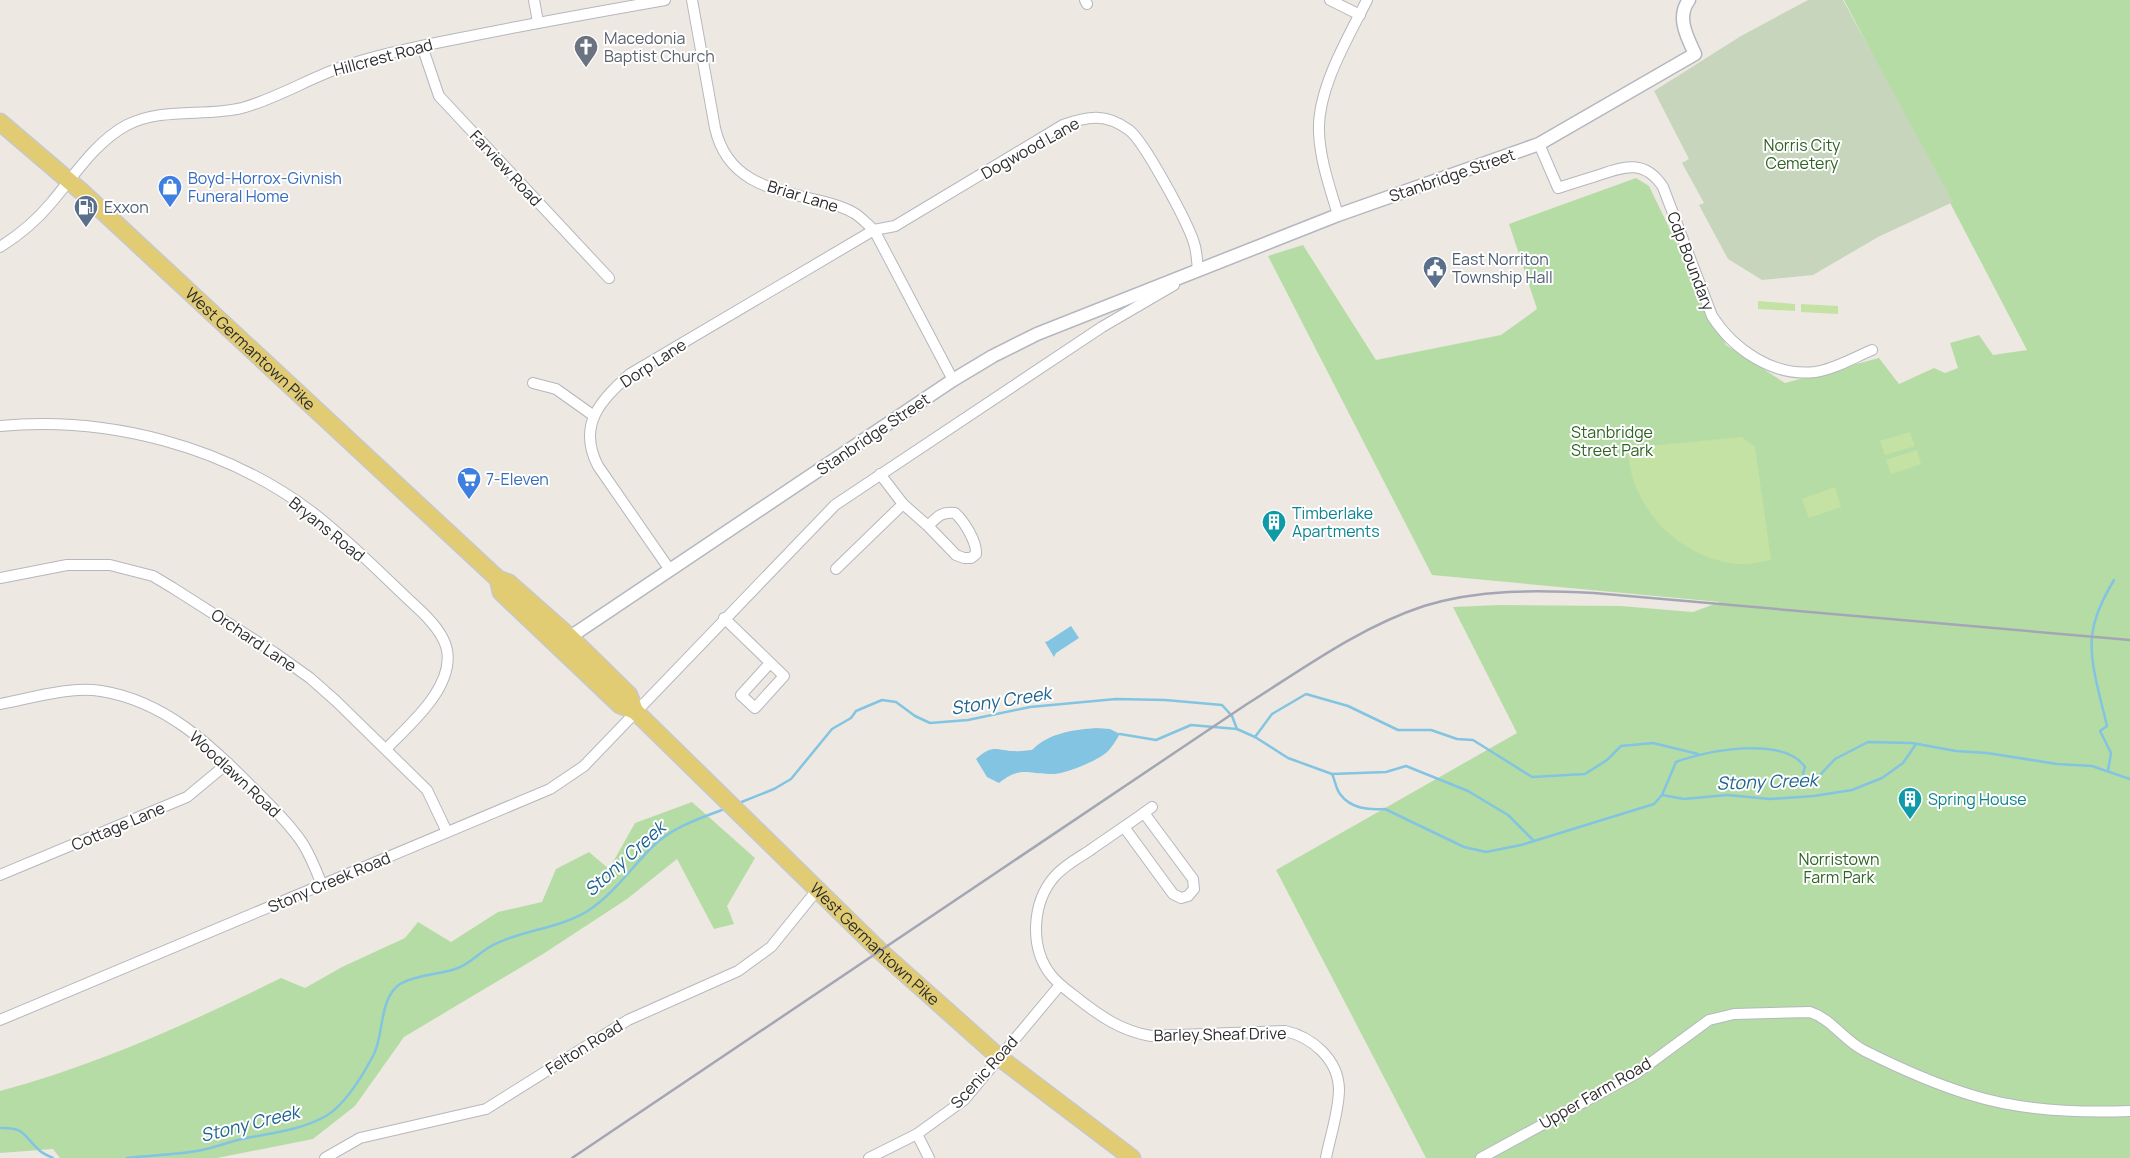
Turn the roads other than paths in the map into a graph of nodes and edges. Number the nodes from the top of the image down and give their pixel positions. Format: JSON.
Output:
{"nodes":[{"id":1,"x":534,"y":0,"type":"edge"},
{"id":2,"x":665,"y":0,"type":"edge"},
{"id":3,"x":692,"y":0,"type":"edge"},
{"id":4,"x":1330,"y":0,"type":"edge"},
{"id":5,"x":1367,"y":0,"type":"edge"},
{"id":6,"x":1689,"y":0,"type":"edge"},
{"id":7,"x":1360,"y":15,"type":"junction"},
{"id":8,"x":538,"y":22,"type":"junction"},
{"id":9,"x":422,"y":46,"type":"junction"},
{"id":10,"x":0,"y":122,"type":"edge"},
{"id":11,"x":1539,"y":144,"type":"junction"},
{"id":12,"x":68,"y":180,"type":"junction"},
{"id":13,"x":1338,"y":215,"type":"junction"},
{"id":14,"x":874,"y":230,"type":"junction"},
{"id":15,"x":0,"y":247,"type":"edge"},
{"id":16,"x":1198,"y":270,"type":"junction"},
{"id":17,"x":609,"y":278,"type":"dead end"},
{"id":18,"x":1872,"y":350,"type":"dead end"},
{"id":19,"x":953,"y":380,"type":"junction"},
{"id":20,"x":533,"y":383,"type":"dead end"},
{"id":21,"x":594,"y":416,"type":"junction"},
{"id":22,"x":0,"y":426,"type":"edge"},
{"id":23,"x":880,"y":474,"type":"junction"},
{"id":24,"x":903,"y":504,"type":"junction"},
{"id":25,"x":928,"y":526,"type":"junction"},
{"id":26,"x":836,"y":569,"type":"dead end"},
{"id":27,"x":670,"y":570,"type":"junction"},
{"id":28,"x":0,"y":578,"type":"edge"},
{"id":29,"x":498,"y":579,"type":"junction"},
{"id":30,"x":724,"y":618,"type":"junction"},
{"id":31,"x":570,"y":637,"type":"junction"},
{"id":32,"x":770,"y":663,"type":"dead end"},
{"id":33,"x":0,"y":704,"type":"edge"},
{"id":34,"x":635,"y":711,"type":"junction"},
{"id":35,"x":386,"y":749,"type":"junction"},
{"id":36,"x":228,"y":763,"type":"junction"},
{"id":37,"x":1124,"y":827,"type":"junction"},
{"id":38,"x":447,"y":832,"type":"junction"},
{"id":39,"x":0,"y":875,"type":"edge"},
{"id":40,"x":322,"y":885,"type":"junction"},
{"id":41,"x":817,"y":890,"type":"junction"},
{"id":42,"x":1060,"y":985,"type":"junction"},
{"id":43,"x":0,"y":1020,"type":"edge"},
{"id":44,"x":1000,"y":1058,"type":"junction"},
{"id":45,"x":2130,"y":1111,"type":"edge"},
{"id":46,"x":917,"y":1134,"type":"junction"},
{"id":47,"x":325,"y":1158,"type":"edge"},
{"id":48,"x":869,"y":1158,"type":"edge"},
{"id":49,"x":929,"y":1158,"type":"edge"},
{"id":50,"x":1132,"y":1158,"type":"edge"},
{"id":51,"x":1326,"y":1158,"type":"edge"},
{"id":52,"x":1481,"y":1158,"type":"edge"}],
"edges":[{"from":1,"to":8,"type":"street"},
{"from":2,"to":8,"type":"street","name":"Hillcrest Road"},
{"from":3,"to":14,"type":"street","name":"Briar Lane"},
{"from":4,"to":7,"type":"street"},
{"from":5,"to":7,"type":"street"},
{"from":6,"to":11,"type":"street","name":"Stanbridge Street"},
{"from":7,"to":13,"type":"street"},
{"from":8,"to":9,"type":"street","name":"Hillcrest Road"},
{"from":9,"to":12,"type":"street","name":"Hillcrest Road"},
{"from":9,"to":17,"type":"street","name":"Farview Road"},
{"from":10,"to":12,"type":"main road","name":"West Germantown Pike"},
{"from":11,"to":13,"type":"street","name":"Stanbridge Street"},
{"from":11,"to":18,"type":"street","name":"Cdp Boundary"},
{"from":12,"to":15,"type":"street","name":"Hillcrest Road"},
{"from":12,"to":29,"type":"main road","name":"West Germantown Pike"},
{"from":13,"to":16,"type":"street","name":"Stanbridge Street"},
{"from":14,"to":16,"type":"street","name":"Dogwood Lane"},
{"from":14,"to":19,"type":"street","name":"Briar Lane"},
{"from":14,"to":21,"type":"street","name":"Dorp Lane"},
{"from":16,"to":19,"type":"street","name":"Stanbridge Street"},
{"from":16,"to":23,"type":"street","name":"Stanbridge Street"},
{"from":19,"to":27,"type":"street","name":"Stanbridge Street"},
{"from":20,"to":21,"type":"street"},
{"from":21,"to":27,"type":"street","name":"Dorp Lane"},
{"from":22,"to":35,"type":"street","name":"Bryans Road"},
{"from":23,"to":24,"type":"street"},
{"from":23,"to":30,"type":"street","name":"Stanbridge Street"},
{"from":24,"to":25,"type":"street"},
{"from":24,"to":26,"type":"street"},
{"from":25,"to":25,"type":"street"},
{"from":27,"to":31,"type":"street","name":"Stanbridge Street"},
{"from":28,"to":35,"type":"street","name":"Orchard Lane"},
{"from":29,"to":31,"type":"main road","name":"West Germantown Pike"},
{"from":29,"to":34,"type":"main road","name":"West Germantown Pike"},
{"from":30,"to":32,"type":"street"},
{"from":30,"to":34,"type":"street","name":"Stanbridge Street"},
{"from":31,"to":34,"type":"main road","name":"West Germantown Pike"},
{"from":33,"to":36,"type":"street","name":"Woodlawn Road"},
{"from":34,"to":38,"type":"street","name":"Stony Creek Road"},
{"from":34,"to":41,"type":"main road","name":"West Germantown Pike"},
{"from":35,"to":38,"type":"street","name":"Orchard Lane"},
{"from":36,"to":39,"type":"street","name":"Cottage Lane"},
{"from":36,"to":40,"type":"street","name":"Woodlawn Road"},
{"from":37,"to":37,"type":"street","name":"Barley Sheaf Drive"},
{"from":37,"to":42,"type":"street","name":"Barley Sheaf Drive"},
{"from":38,"to":40,"type":"street","name":"Stony Creek Road"},
{"from":40,"to":43,"type":"street","name":"Stony Creek Road"},
{"from":41,"to":44,"type":"main road","name":"West Germantown Pike"},
{"from":41,"to":47,"type":"street","name":"Felton Road"},
{"from":42,"to":44,"type":"street","name":"Scenic Road"},
{"from":42,"to":51,"type":"street","name":"Barley Sheaf Drive"},
{"from":44,"to":46,"type":"street","name":"Scenic Road"},
{"from":44,"to":50,"type":"main road","name":"West Germantown Pike"},
{"from":45,"to":52,"type":"street","name":"Upper Farm Road"},
{"from":46,"to":48,"type":"street","name":"Scenic Road"},
{"from":46,"to":49,"type":"street"}]}
